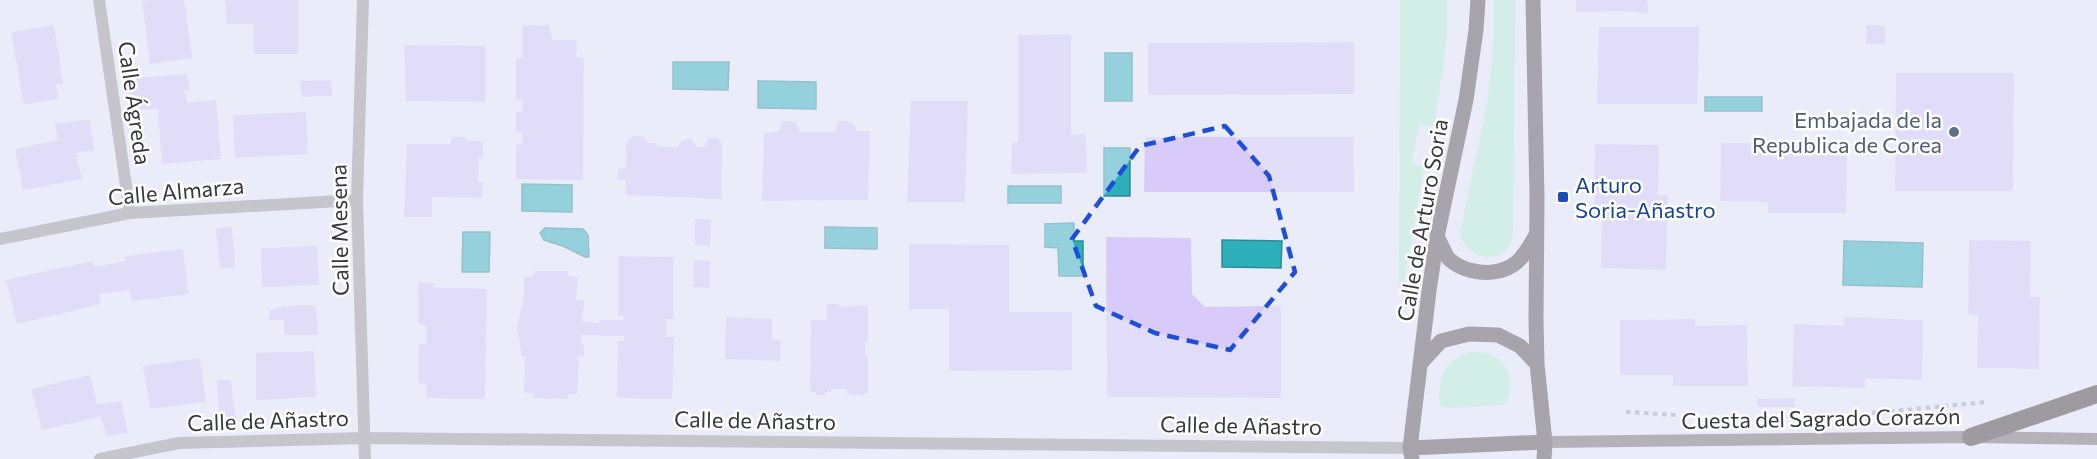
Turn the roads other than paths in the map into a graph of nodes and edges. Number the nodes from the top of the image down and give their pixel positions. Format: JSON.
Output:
{"nodes":[{"id":1,"x":99,"y":0,"type":"edge"},
{"id":2,"x":363,"y":0,"type":"edge"},
{"id":3,"x":1478,"y":0,"type":"edge"},
{"id":4,"x":1533,"y":0,"type":"edge"},
{"id":5,"x":357,"y":200,"type":"junction"},
{"id":6,"x":130,"y":213,"type":"junction"},
{"id":7,"x":1536,"y":235,"type":"junction"},
{"id":8,"x":1437,"y":237,"type":"junction"},
{"id":9,"x":0,"y":239,"type":"edge"},
{"id":10,"x":1422,"y":362,"type":"junction"},
{"id":11,"x":1537,"y":364,"type":"junction"},
{"id":12,"x":2097,"y":393,"type":"edge"},
{"id":13,"x":1971,"y":437,"type":"junction"},
{"id":14,"x":365,"y":438,"type":"junction"},
{"id":15,"x":2097,"y":439,"type":"edge"},
{"id":16,"x":1545,"y":442,"type":"junction"},
{"id":17,"x":1411,"y":454,"type":"edge"},
{"id":18,"x":100,"y":459,"type":"edge"},
{"id":19,"x":365,"y":459,"type":"edge"},
{"id":20,"x":1544,"y":459,"type":"edge"}],
"edges":[{"from":1,"to":6,"type":"street","name":"Calle Ágreda"},
{"from":2,"to":5,"type":"street","name":"Calle Mesena"},
{"from":3,"to":8,"type":"main road","name":"Calle de Arturo Soria"},
{"from":4,"to":7,"type":"main road"},
{"from":5,"to":6,"type":"street","name":"Calle Almarza"},
{"from":5,"to":14,"type":"street","name":"Calle Mesena"},
{"from":6,"to":9,"type":"street","name":"Calle Almarza"},
{"from":7,"to":8,"type":"main road"},
{"from":7,"to":11,"type":"main road"},
{"from":8,"to":10,"type":"main road","name":"Calle de Arturo Soria"},
{"from":10,"to":11,"type":"main road"},
{"from":10,"to":17,"type":"main road","name":"Calle de Arturo Soria"},
{"from":11,"to":16,"type":"main road"},
{"from":12,"to":13,"type":"highway"},
{"from":13,"to":15,"type":"main road","name":"Cuesta del Sagrado Corazón"},
{"from":13,"to":16,"type":"main road","name":"Cuesta del Sagrado Corazón"},
{"from":14,"to":17,"type":"street","name":"Calle de Añastro"},
{"from":14,"to":18,"type":"street","name":"Calle de Añastro"},
{"from":14,"to":19,"type":"street","name":"Calle Mesena"},
{"from":16,"to":17,"type":"main road"},
{"from":16,"to":20,"type":"main road"}]}
